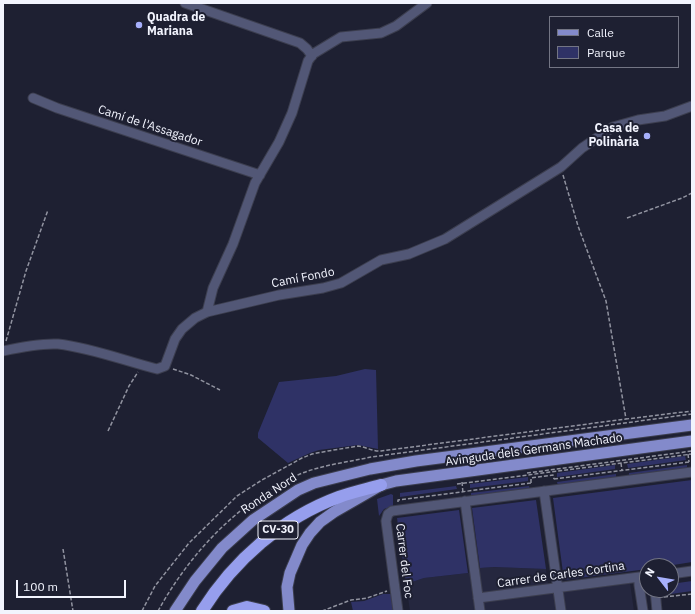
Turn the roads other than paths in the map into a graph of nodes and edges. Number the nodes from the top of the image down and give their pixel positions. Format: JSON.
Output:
{"nodes":[{"id":1,"x":185,"y":3,"type":"edge"},
{"id":2,"x":427,"y":3,"type":"edge"},
{"id":3,"x":312,"y":56,"type":"junction"},
{"id":4,"x":33,"y":98,"type":"dead end"},
{"id":5,"x":692,"y":106,"type":"edge"},
{"id":6,"x":260,"y":175,"type":"junction"},
{"id":7,"x":207,"y":312,"type":"junction"},
{"id":8,"x":4,"y":351,"type":"edge"},
{"id":9,"x":692,"y":425,"type":"edge"},
{"id":10,"x":689,"y":449,"type":"edge"},
{"id":11,"x":416,"y":461,"type":"joint"},
{"id":12,"x":691,"y":472,"type":"edge"},
{"id":13,"x":381,"y":485,"type":"junction"},
{"id":14,"x":544,"y":491,"type":"junction"},
{"id":15,"x":464,"y":498,"type":"junction"},
{"id":16,"x":692,"y":571,"type":"edge"},
{"id":17,"x":679,"y":573,"type":"edge"},
{"id":18,"x":639,"y":579,"type":"edge"},
{"id":19,"x":558,"y":588,"type":"junction"},
{"id":20,"x":478,"y":598,"type":"junction"},
{"id":21,"x":641,"y":598,"type":"edge"},
{"id":22,"x":656,"y":598,"type":"edge"},
{"id":23,"x":175,"y":611,"type":"edge"},
{"id":24,"x":202,"y":611,"type":"edge"},
{"id":25,"x":233,"y":611,"type":"edge"},
{"id":26,"x":264,"y":611,"type":"edge"},
{"id":27,"x":289,"y":611,"type":"edge"},
{"id":28,"x":398,"y":611,"type":"edge"},
{"id":29,"x":480,"y":611,"type":"edge"},
{"id":30,"x":561,"y":611,"type":"edge"},
{"id":31,"x":643,"y":611,"type":"edge"},
{"id":32,"x":657,"y":611,"type":"edge"}],
"edges":[{"from":1,"to":3,"type":"street"},
{"from":2,"to":3,"type":"street"},
{"from":3,"to":6,"type":"street"},
{"from":4,"to":6,"type":"street","name":"Camí de l'Assagador"},
{"from":5,"to":7,"type":"street","name":"Camí Fondo"},
{"from":6,"to":7,"type":"street"},
{"from":7,"to":8,"type":"street","name":"Camí Fondo"},
{"from":9,"to":11,"type":"main road","name":"Avinguda dels Germans Machado"},
{"from":10,"to":13,"type":"main road","name":"Avinguda dels Germans Machado"},
{"from":11,"to":23,"type":"main road","name":"Ronda Nord"},
{"from":12,"to":14,"type":"street"},
{"from":13,"to":24,"type":"highway","number":"CV-30"},
{"from":13,"to":27,"type":"main road","name":"Avinguda dels Germans Machado"},
{"from":14,"to":15,"type":"street"},
{"from":14,"to":19,"type":"street"},
{"from":15,"to":20,"type":"street"},
{"from":15,"to":28,"type":"street","name":"Carrer del Foc"},
{"from":16,"to":17,"type":"street"},
{"from":18,"to":19,"type":"street","name":"Carrer de Carles Cortina"},
{"from":19,"to":20,"type":"street","name":"Carrer de Carles Cortina"},
{"from":19,"to":30,"type":"street"},
{"from":20,"to":29,"type":"street"},
{"from":21,"to":31,"type":"street"},
{"from":22,"to":32,"type":"street"},
{"from":25,"to":26,"type":"highway"}]}
